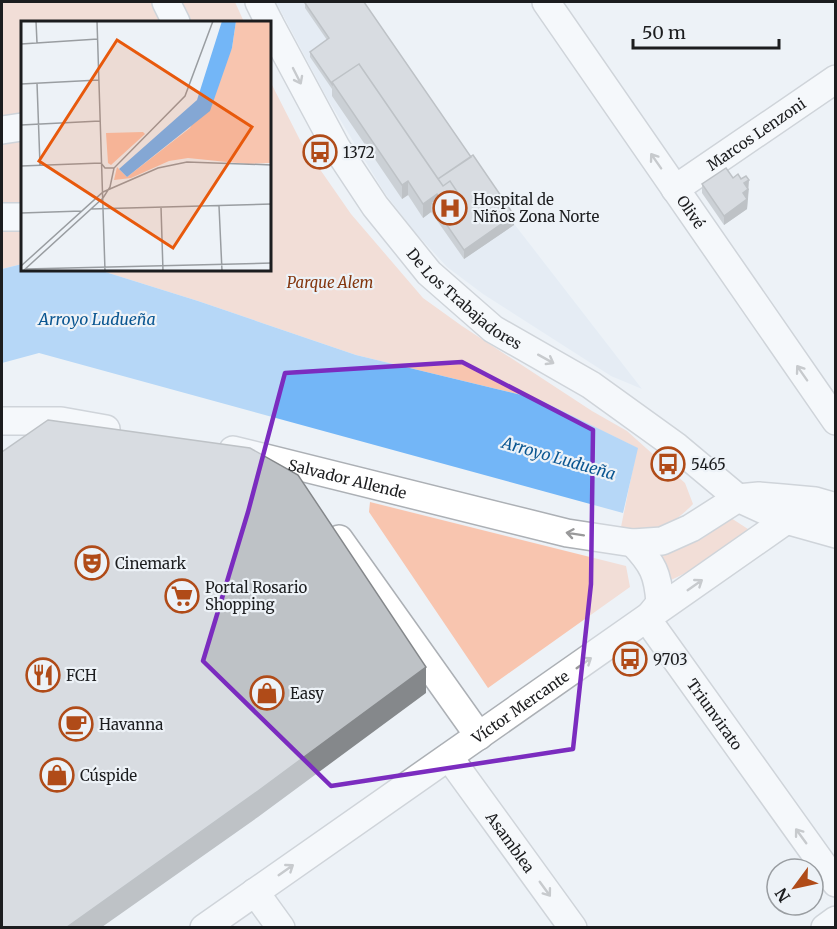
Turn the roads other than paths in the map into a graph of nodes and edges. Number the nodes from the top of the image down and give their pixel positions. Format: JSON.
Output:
{"nodes":[{"id":1,"x":259,"y":2,"type":"edge"},
{"id":2,"x":546,"y":2,"type":"edge"},
{"id":3,"x":269,"y":21,"type":"edge"},
{"id":4,"x":272,"y":27,"type":"edge"},
{"id":5,"x":836,"y":79,"type":"edge"},
{"id":6,"x":21,"y":127,"type":"edge"},
{"id":7,"x":2,"y":130,"type":"edge"},
{"id":8,"x":675,"y":189,"type":"junction"},
{"id":9,"x":2,"y":217,"type":"edge"},
{"id":10,"x":21,"y":217,"type":"edge"},
{"id":11,"x":2,"y":421,"type":"edge"},
{"id":12,"x":836,"y":421,"type":"edge"},
{"id":13,"x":128,"y":432,"type":"edge"},
{"id":14,"x":206,"y":445,"type":"edge"},
{"id":15,"x":285,"y":462,"type":"junction"},
{"id":16,"x":701,"y":468,"type":"junction"},
{"id":17,"x":306,"y":491,"type":"edge"},
{"id":18,"x":748,"y":497,"type":"junction"},
{"id":19,"x":829,"y":499,"type":"edge"},
{"id":20,"x":786,"y":520,"type":"junction"},
{"id":21,"x":327,"y":521,"type":"edge"},
{"id":22,"x":691,"y":528,"type":"junction"},
{"id":23,"x":836,"y":534,"type":"edge"},
{"id":24,"x":633,"y":543,"type":"junction"},
{"id":25,"x":647,"y":619,"type":"junction"},
{"id":26,"x":479,"y":736,"type":"junction"},
{"id":27,"x":449,"y":757,"type":"junction"},
{"id":28,"x":836,"y":883,"type":"edge"},
{"id":29,"x":255,"y":892,"type":"junction"},
{"id":30,"x":836,"y":920,"type":"edge"},
{"id":31,"x":204,"y":927,"type":"edge"},
{"id":32,"x":281,"y":927,"type":"edge"},
{"id":33,"x":573,"y":927,"type":"edge"},
{"id":34,"x":825,"y":927,"type":"edge"}],
"edges":[{"from":1,"to":3,"type":"street","name":"De Los Trabajadores"},
{"from":8,"to":2,"type":"street","name":"Olivé","one_way":true},
{"from":4,"to":16,"type":"street","name":"De Los Trabajadores","one_way":true},
{"from":5,"to":8,"type":"street","name":"Marcos Lenzoni"},
{"from":6,"to":7,"type":"street"},
{"from":12,"to":8,"type":"street","name":"Olivé","one_way":true},
{"from":9,"to":10,"type":"street"},
{"from":11,"to":13,"type":"street"},
{"from":14,"to":15,"type":"street","name":"Salvador Allende"},
{"from":15,"to":17,"type":"street"},
{"from":24,"to":15,"type":"street","name":"Salvador Allende","one_way":true},
{"from":16,"to":18,"type":"street","name":"De Los Trabajadores"},
{"from":16,"to":22,"type":"street"},
{"from":18,"to":19,"type":"street"},
{"from":18,"to":20,"type":"street","name":"De Los Trabajadores"},
{"from":18,"to":22,"type":"street","name":"Salvador Allende"},
{"from":19,"to":20,"type":"street","name":"Víctor Mercante"},
{"from":20,"to":23,"type":"street","name":"De Los Trabajadores"},
{"from":25,"to":20,"type":"street","name":"Víctor Mercante","one_way":true},
{"from":21,"to":26,"type":"street"},
{"from":22,"to":24,"type":"street","name":"Salvador Allende"},
{"from":24,"to":25,"type":"street"},
{"from":26,"to":25,"type":"street","name":"Víctor Mercante","one_way":true},
{"from":28,"to":25,"type":"street","name":"Triunvirato","one_way":true},
{"from":26,"to":27,"type":"street","name":"Víctor Mercante"},
{"from":29,"to":27,"type":"street","name":"Víctor Mercante","one_way":true},
{"from":27,"to":33,"type":"street","name":"Asamblea","one_way":true},
{"from":29,"to":31,"type":"street","name":"Víctor Mercante"},
{"from":29,"to":32,"type":"street"},
{"from":30,"to":34,"type":"street"}]}
